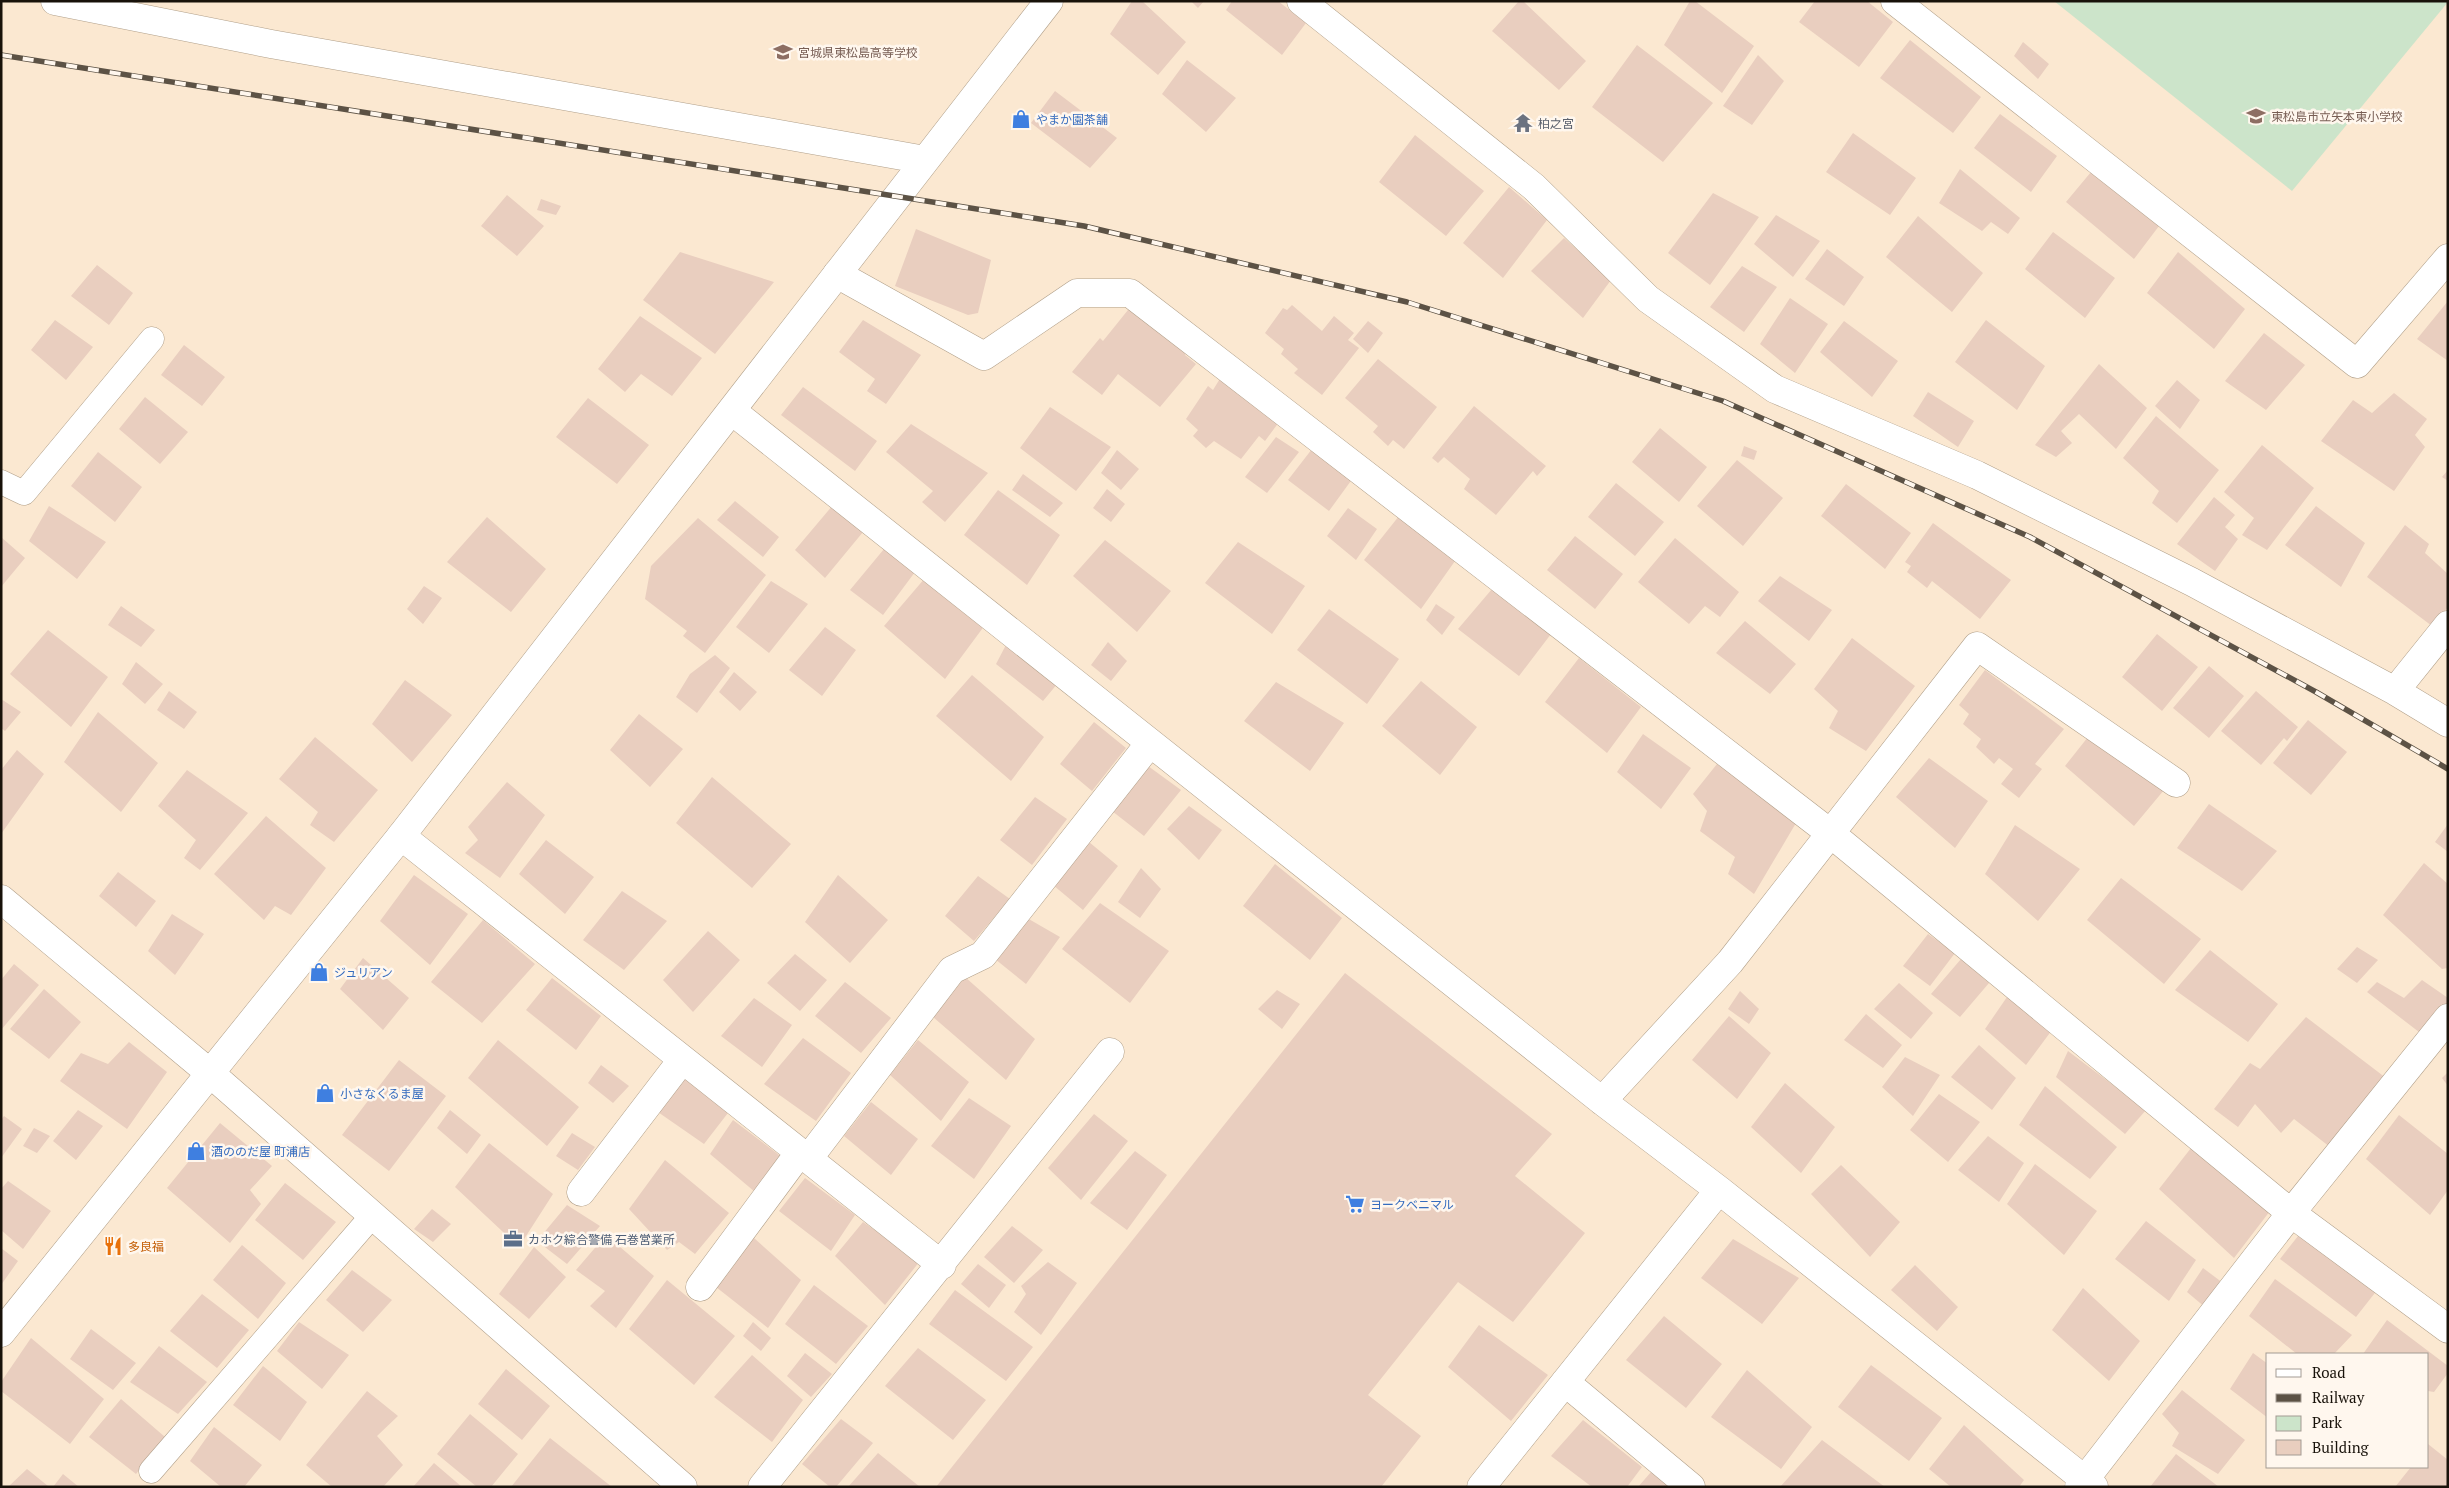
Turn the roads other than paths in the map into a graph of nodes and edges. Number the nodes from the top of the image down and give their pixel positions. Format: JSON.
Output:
{"nodes":[{"id":1,"x":55,"y":1,"type":"edge"},
{"id":2,"x":1049,"y":1,"type":"edge"},
{"id":3,"x":1301,"y":1,"type":"edge"},
{"id":4,"x":1895,"y":1,"type":"edge"},
{"id":5,"x":925,"y":160,"type":"junction"},
{"id":6,"x":2447,"y":261,"type":"edge"},
{"id":7,"x":837,"y":274,"type":"junction"},
{"id":8,"x":152,"y":339,"type":"dead end"},
{"id":9,"x":732,"y":411,"type":"junction"},
{"id":10,"x":1,"y":482,"type":"edge"},
{"id":11,"x":2448,"y":625,"type":"edge"},
{"id":12,"x":2394,"y":691,"type":"junction"},
{"id":13,"x":2448,"y":723,"type":"edge"},
{"id":14,"x":1150,"y":743,"type":"junction"},
{"id":15,"x":2176,"y":784,"type":"dead end"},
{"id":16,"x":1830,"y":833,"type":"junction"},
{"id":17,"x":401,"y":836,"type":"junction"},
{"id":18,"x":1,"y":899,"type":"edge"},
{"id":19,"x":2448,"y":1018,"type":"edge"},
{"id":20,"x":1110,"y":1052,"type":"dead end"},
{"id":21,"x":682,"y":1060,"type":"junction"},
{"id":22,"x":211,"y":1074,"type":"junction"},
{"id":23,"x":1602,"y":1101,"type":"junction"},
{"id":24,"x":804,"y":1155,"type":"junction"},
{"id":25,"x":1719,"y":1190,"type":"junction"},
{"id":26,"x":581,"y":1192,"type":"dead end"},
{"id":27,"x":2291,"y":1213,"type":"junction"},
{"id":28,"x":372,"y":1216,"type":"junction"},
{"id":29,"x":942,"y":1265,"type":"junction"},
{"id":30,"x":700,"y":1287,"type":"dead end"},
{"id":31,"x":2448,"y":1329,"type":"edge"},
{"id":32,"x":1,"y":1333,"type":"edge"},
{"id":33,"x":1565,"y":1382,"type":"junction"},
{"id":34,"x":151,"y":1472,"type":"dead end"},
{"id":35,"x":2085,"y":1484,"type":"edge"},
{"id":36,"x":683,"y":1487,"type":"edge"},
{"id":37,"x":762,"y":1487,"type":"edge"},
{"id":38,"x":1481,"y":1487,"type":"edge"},
{"id":39,"x":1691,"y":1487,"type":"edge"}],
"edges":[{"from":1,"to":5,"type":"street"},
{"from":2,"to":5,"type":"street"},
{"from":3,"to":12,"type":"street"},
{"from":4,"to":6,"type":"street"},
{"from":5,"to":7,"type":"street"},
{"from":7,"to":9,"type":"street"},
{"from":7,"to":16,"type":"street"},
{"from":8,"to":10,"type":"lane"},
{"from":9,"to":14,"type":"street"},
{"from":9,"to":17,"type":"street"},
{"from":11,"to":12,"type":"street"},
{"from":12,"to":13,"type":"street"},
{"from":14,"to":23,"type":"street"},
{"from":14,"to":24,"type":"street"},
{"from":15,"to":16,"type":"street"},
{"from":16,"to":23,"type":"street"},
{"from":16,"to":27,"type":"street"},
{"from":17,"to":21,"type":"street"},
{"from":17,"to":22,"type":"street"},
{"from":18,"to":22,"type":"street"},
{"from":19,"to":27,"type":"street"},
{"from":20,"to":29,"type":"street"},
{"from":21,"to":24,"type":"street"},
{"from":21,"to":26,"type":"street"},
{"from":22,"to":28,"type":"street"},
{"from":22,"to":32,"type":"street"},
{"from":23,"to":25,"type":"street"},
{"from":24,"to":29,"type":"street"},
{"from":24,"to":30,"type":"street"},
{"from":25,"to":33,"type":"street"},
{"from":25,"to":35,"type":"street"},
{"from":27,"to":31,"type":"street"},
{"from":27,"to":35,"type":"street"},
{"from":28,"to":34,"type":"lane"},
{"from":28,"to":36,"type":"street"},
{"from":29,"to":37,"type":"street"},
{"from":33,"to":38,"type":"street"},
{"from":33,"to":39,"type":"street"}]}
